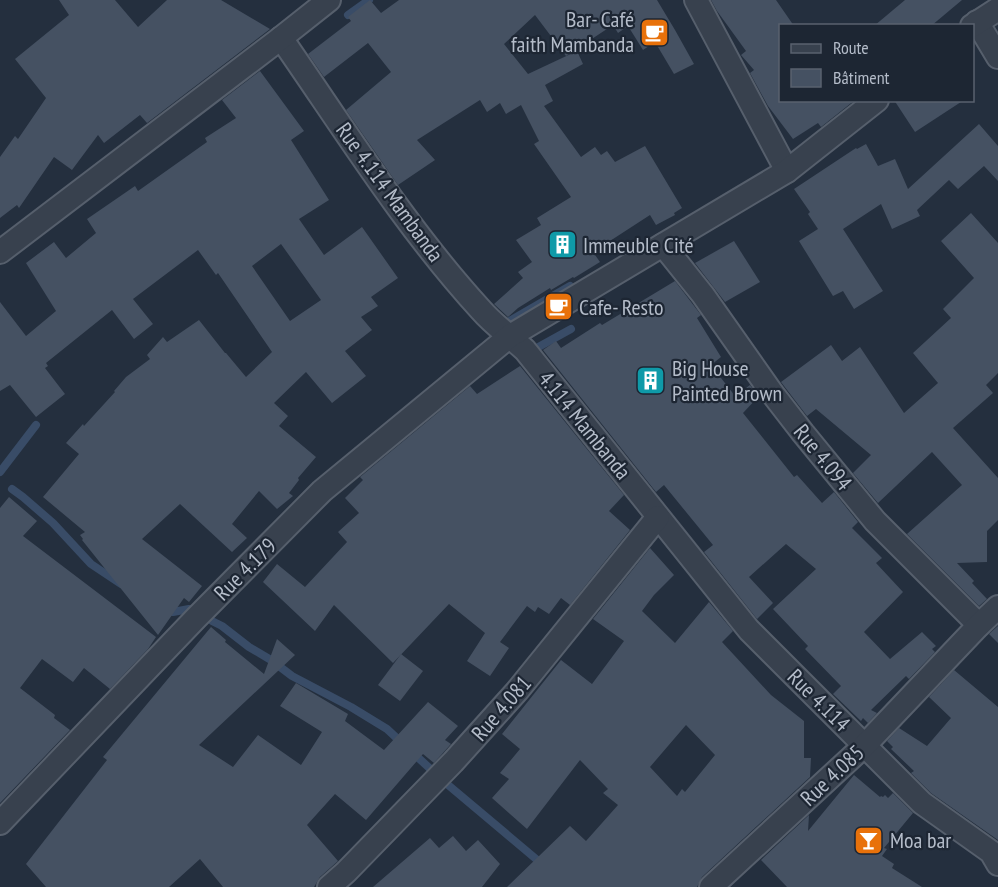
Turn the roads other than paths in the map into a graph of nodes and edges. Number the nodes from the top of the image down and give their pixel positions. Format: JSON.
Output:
{"nodes":[{"id":1,"x":328,"y":0,"type":"edge"},
{"id":2,"x":696,"y":0,"type":"edge"},
{"id":3,"x":998,"y":9,"type":"edge"},
{"id":4,"x":975,"y":24,"type":"edge"},
{"id":5,"x":281,"y":38,"type":"junction"},
{"id":6,"x":998,"y":57,"type":"edge"},
{"id":7,"x":874,"y":102,"type":"edge"},
{"id":8,"x":787,"y":171,"type":"junction"},
{"id":9,"x":663,"y":244,"type":"junction"},
{"id":10,"x":0,"y":252,"type":"edge"},
{"id":11,"x":510,"y":336,"type":"junction"},
{"id":12,"x":658,"y":517,"type":"junction"},
{"id":13,"x":998,"y":607,"type":"edge"},
{"id":14,"x":979,"y":625,"type":"junction"},
{"id":15,"x":865,"y":745,"type":"junction"},
{"id":16,"x":0,"y":823,"type":"edge"},
{"id":17,"x":996,"y":855,"type":"edge"},
{"id":18,"x":329,"y":887,"type":"edge"},
{"id":19,"x":711,"y":887,"type":"edge"}],
"edges":[{"from":1,"to":5,"type":"street"},
{"from":2,"to":8,"type":"street"},
{"from":3,"to":4,"type":"street"},
{"from":4,"to":6,"type":"street"},
{"from":5,"to":10,"type":"street"},
{"from":5,"to":11,"type":"street","name":"Rue 4.114 Mambanda"},
{"from":7,"to":8,"type":"street","name":"Rue 4.179"},
{"from":8,"to":9,"type":"street","name":"Rue 4.179"},
{"from":9,"to":11,"type":"street","name":"Rue 4.179"},
{"from":9,"to":14,"type":"street","name":"Rue 4.094"},
{"from":11,"to":12,"type":"street","name":"4.114 Mambanda"},
{"from":11,"to":16,"type":"street","name":"Rue 4.179"},
{"from":12,"to":15,"type":"street","name":"Rue 4.114"},
{"from":12,"to":18,"type":"street","name":"Rue 4.081"},
{"from":13,"to":14,"type":"street","name":"Rue 4.085"},
{"from":14,"to":15,"type":"street","name":"Rue 4.085"},
{"from":15,"to":17,"type":"street","name":"Rue 4.114"},
{"from":15,"to":19,"type":"street","name":"Rue 4.085"}]}
